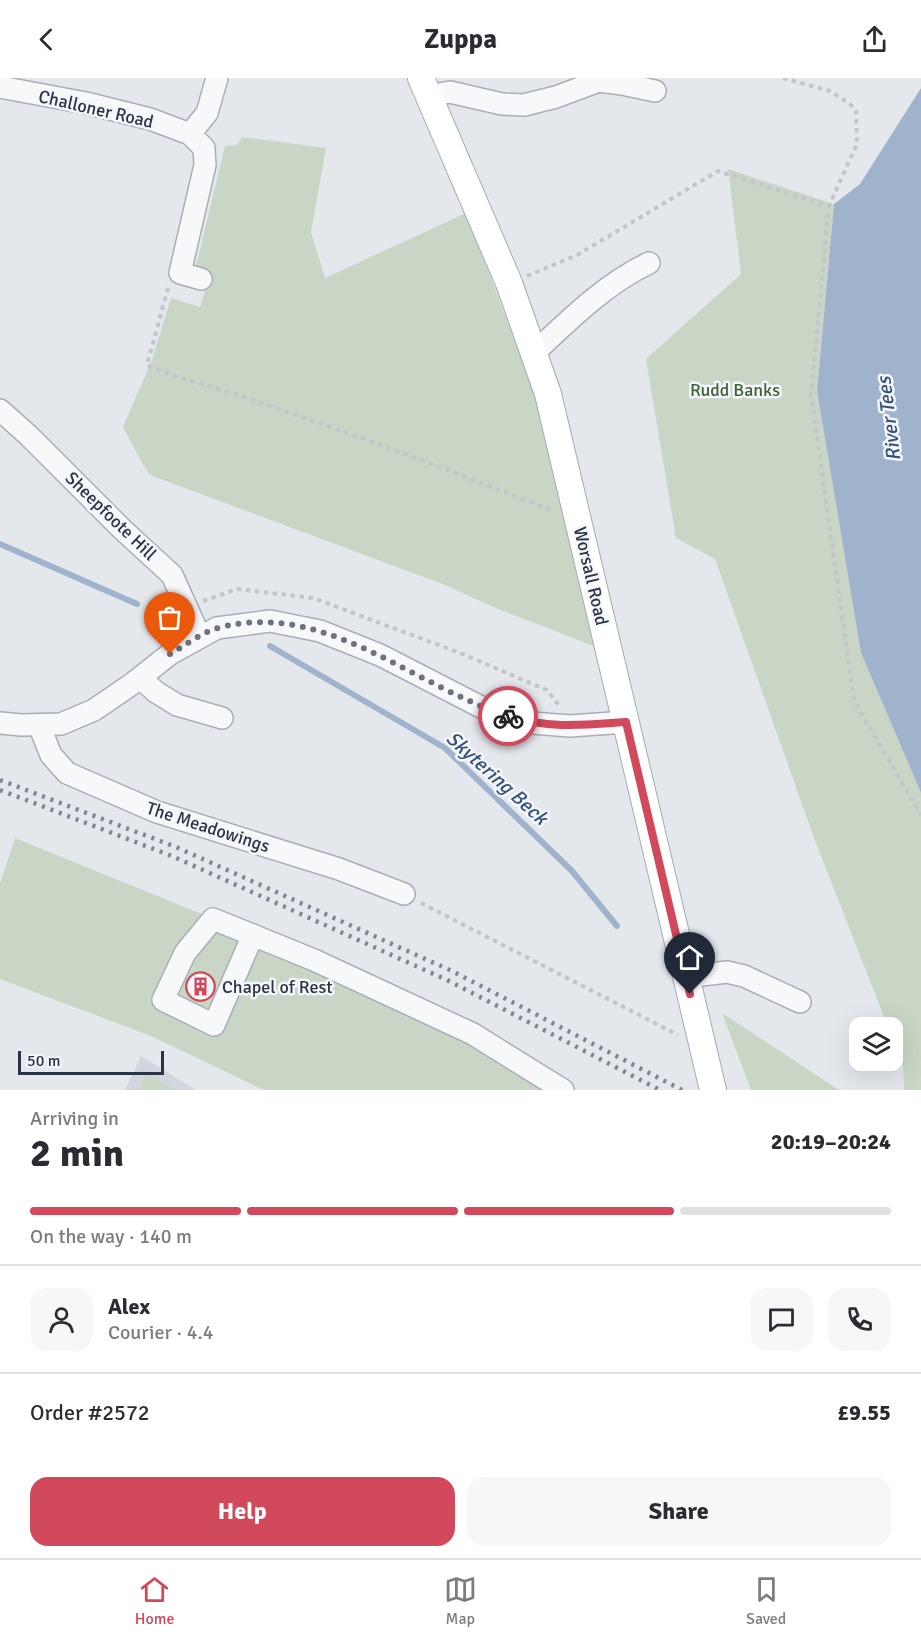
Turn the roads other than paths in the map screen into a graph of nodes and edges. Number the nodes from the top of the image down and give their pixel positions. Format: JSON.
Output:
{"nodes":[{"id":1,"x":216,"y":78,"type":"edge"},
{"id":2,"x":0,"y":87,"type":"edge"},
{"id":3,"x":425,"y":87,"type":"edge"},
{"id":4,"x":656,"y":91,"type":"dead end"},
{"id":5,"x":190,"y":134,"type":"junction"},
{"id":6,"x":649,"y":263,"type":"dead end"},
{"id":7,"x":201,"y":279,"type":"dead end"},
{"id":8,"x":534,"y":353,"type":"junction"},
{"id":9,"x":0,"y":410,"type":"edge"},
{"id":10,"x":200,"y":638,"type":"junction"},
{"id":11,"x":140,"y":678,"type":"junction"},
{"id":12,"x":222,"y":718,"type":"dead end"},
{"id":13,"x":626,"y":722,"type":"junction"},
{"id":14,"x":0,"y":723,"type":"edge"},
{"id":15,"x":39,"y":725,"type":"junction"},
{"id":16,"x":404,"y":894,"type":"road end"},
{"id":17,"x":253,"y":935,"type":"junction"},
{"id":18,"x":686,"y":977,"type":"junction"},
{"id":19,"x":800,"y":1002,"type":"dead end"},
{"id":20,"x":563,"y":1090,"type":"edge"},
{"id":21,"x":712,"y":1090,"type":"edge"}],
"edges":[{"from":1,"to":5,"type":"street"},
{"from":2,"to":5,"type":"street","name":"Challoner Road"},
{"from":3,"to":4,"type":"street"},
{"from":3,"to":8,"type":"main road","name":"Worsall Road"},
{"from":5,"to":7,"type":"street"},
{"from":6,"to":8,"type":"street"},
{"from":8,"to":13,"type":"main road","name":"Worsall Road"},
{"from":9,"to":10,"type":"street","name":"Sheepfoote Hill"},
{"from":10,"to":11,"type":"street"},
{"from":10,"to":13,"type":"street"},
{"from":11,"to":12,"type":"street"},
{"from":11,"to":15,"type":"street"},
{"from":13,"to":18,"type":"main road","name":"Worsall Road"},
{"from":14,"to":15,"type":"street"},
{"from":15,"to":16,"type":"street","name":"The Meadowings"},
{"from":17,"to":17,"type":"street"},
{"from":17,"to":20,"type":"street"},
{"from":18,"to":19,"type":"street"},
{"from":18,"to":21,"type":"main road","name":"Worsall Road"}]}
